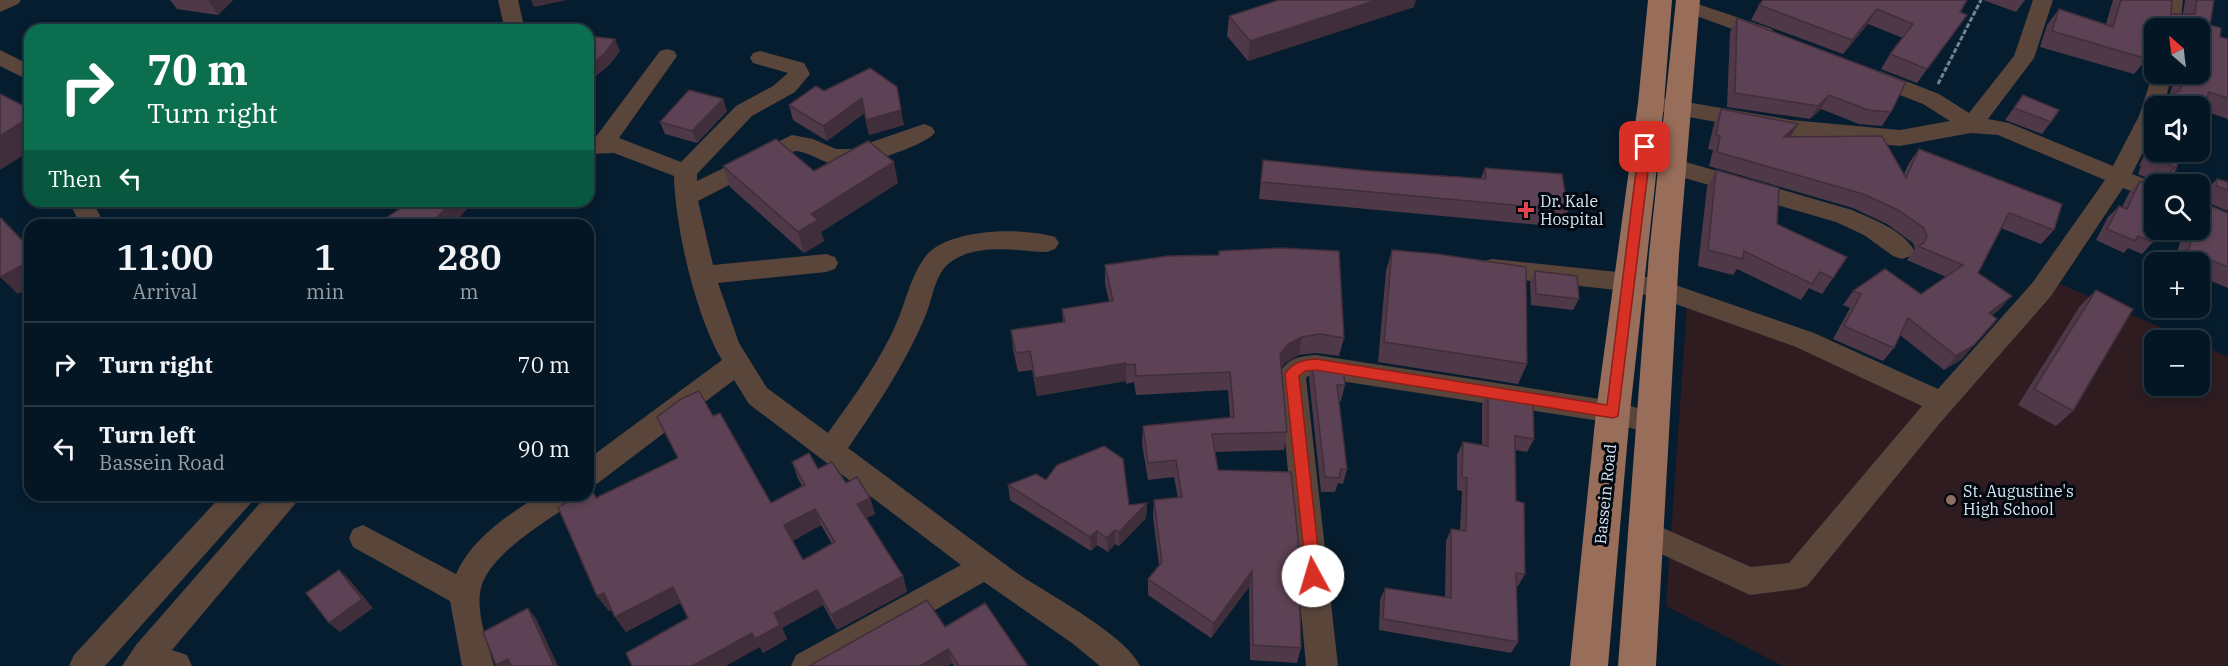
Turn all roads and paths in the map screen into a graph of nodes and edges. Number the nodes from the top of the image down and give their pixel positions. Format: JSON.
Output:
{"nodes":[{"id":1,"x":11,"y":0,"type":"edge"},
{"id":2,"x":508,"y":0,"type":"edge"},
{"id":3,"x":1981,"y":0,"type":"edge"},
{"id":4,"x":2043,"y":0,"type":"edge"},
{"id":5,"x":2173,"y":0,"type":"edge"},
{"id":6,"x":1679,"y":2,"type":"edge"},
{"id":7,"x":0,"y":6,"type":"edge"},
{"id":8,"x":2171,"y":18,"type":"edge"},
{"id":9,"x":514,"y":24,"type":"edge"},
{"id":10,"x":1787,"y":42,"type":"edge"},
{"id":11,"x":667,"y":56,"type":"dead end"},
{"id":12,"x":0,"y":57,"type":"edge"},
{"id":13,"x":760,"y":58,"type":"dead end"},
{"id":14,"x":1854,"y":68,"type":"edge"},
{"id":15,"x":24,"y":71,"type":"edge"},
{"id":16,"x":2159,"y":84,"type":"edge"},
{"id":17,"x":1931,"y":99,"type":"junction"},
{"id":18,"x":1665,"y":105,"type":"junction"},
{"id":19,"x":1971,"y":125,"type":"junction"},
{"id":20,"x":924,"y":132,"type":"dead end"},
{"id":21,"x":595,"y":146,"type":"edge"},
{"id":22,"x":1672,"y":166,"type":"junction"},
{"id":23,"x":685,"y":172,"type":"junction"},
{"id":24,"x":2119,"y":177,"type":"junction"},
{"id":25,"x":2144,"y":188,"type":"edge"},
{"id":26,"x":686,"y":197,"type":"junction"},
{"id":27,"x":1047,"y":243,"type":"dead end"},
{"id":28,"x":1902,"y":250,"type":"dead end"},
{"id":29,"x":826,"y":262,"type":"dead end"},
{"id":30,"x":1466,"y":266,"type":"edge"},
{"id":31,"x":703,"y":276,"type":"junction"},
{"id":32,"x":1627,"y":282,"type":"junction"},
{"id":33,"x":1661,"y":290,"type":"junction"},
{"id":34,"x":738,"y":363,"type":"junction"},
{"id":35,"x":1942,"y":404,"type":"junction"},
{"id":36,"x":1613,"y":412,"type":"junction"},
{"id":37,"x":1652,"y":423,"type":"junction"},
{"id":38,"x":831,"y":451,"type":"junction"},
{"id":39,"x":594,"y":471,"type":"edge"},
{"id":40,"x":235,"y":501,"type":"edge"},
{"id":41,"x":280,"y":501,"type":"edge"},
{"id":42,"x":553,"y":501,"type":"edge"},
{"id":43,"x":1645,"y":533,"type":"junction"},
{"id":44,"x":363,"y":537,"type":"dead end"},
{"id":45,"x":986,"y":566,"type":"junction"},
{"id":46,"x":465,"y":594,"type":"junction"},
{"id":47,"x":143,"y":661,"type":"edge"},
{"id":48,"x":1122,"y":665,"type":"edge"},
{"id":49,"x":85,"y":666,"type":"edge"},
{"id":50,"x":176,"y":666,"type":"edge"},
{"id":51,"x":478,"y":666,"type":"edge"},
{"id":52,"x":807,"y":666,"type":"edge"},
{"id":53,"x":1322,"y":666,"type":"edge"},
{"id":54,"x":1589,"y":666,"type":"edge"},
{"id":55,"x":1637,"y":666,"type":"edge"}],
"edges":[{"from":1,"to":7,"type":"street"},
{"from":2,"to":9,"type":"street"},
{"from":3,"to":17,"type":"path"},
{"from":4,"to":19,"type":"street"},
{"from":5,"to":8,"type":"street"},
{"from":6,"to":10,"type":"street"},
{"from":6,"to":18,"type":"main road","name":"Bassein Road"},
{"from":11,"to":21,"type":"street"},
{"from":12,"to":15,"type":"street"},
{"from":13,"to":23,"type":"street"},
{"from":14,"to":17,"type":"street"},
{"from":16,"to":24,"type":"street"},
{"from":17,"to":19,"type":"street"},
{"from":18,"to":19,"type":"street"},
{"from":18,"to":22,"type":"main road","name":"Bassein Road"},
{"from":18,"to":32,"type":"main road","name":"Bassein Road"},
{"from":19,"to":24,"type":"street"},
{"from":20,"to":26,"type":"street"},
{"from":21,"to":23,"type":"street"},
{"from":22,"to":28,"type":"street"},
{"from":22,"to":33,"type":"main road","name":"Bassein Road"},
{"from":23,"to":26,"type":"street"},
{"from":24,"to":25,"type":"street"},
{"from":24,"to":35,"type":"street"},
{"from":26,"to":31,"type":"street"},
{"from":27,"to":38,"type":"street"},
{"from":29,"to":31,"type":"street"},
{"from":30,"to":32,"type":"street"},
{"from":31,"to":34,"type":"street"},
{"from":32,"to":33,"type":"street"},
{"from":32,"to":36,"type":"main road","name":"Bassein Road"},
{"from":33,"to":35,"type":"street"},
{"from":33,"to":37,"type":"main road","name":"Bassein Road"},
{"from":34,"to":38,"type":"street"},
{"from":34,"to":39,"type":"street"},
{"from":35,"to":43,"type":"street"},
{"from":36,"to":37,"type":"street"},
{"from":36,"to":53,"type":"street"},
{"from":36,"to":54,"type":"main road","name":"Bassein Road"},
{"from":37,"to":43,"type":"main road","name":"Bassein Road"},
{"from":38,"to":45,"type":"street"},
{"from":40,"to":49,"type":"street"},
{"from":41,"to":47,"type":"street"},
{"from":42,"to":46,"type":"street"},
{"from":43,"to":55,"type":"main road","name":"Bassein Road"},
{"from":44,"to":46,"type":"street"},
{"from":45,"to":48,"type":"street"},
{"from":45,"to":52,"type":"street"},
{"from":46,"to":51,"type":"street"},
{"from":47,"to":50,"type":"street"}]}
